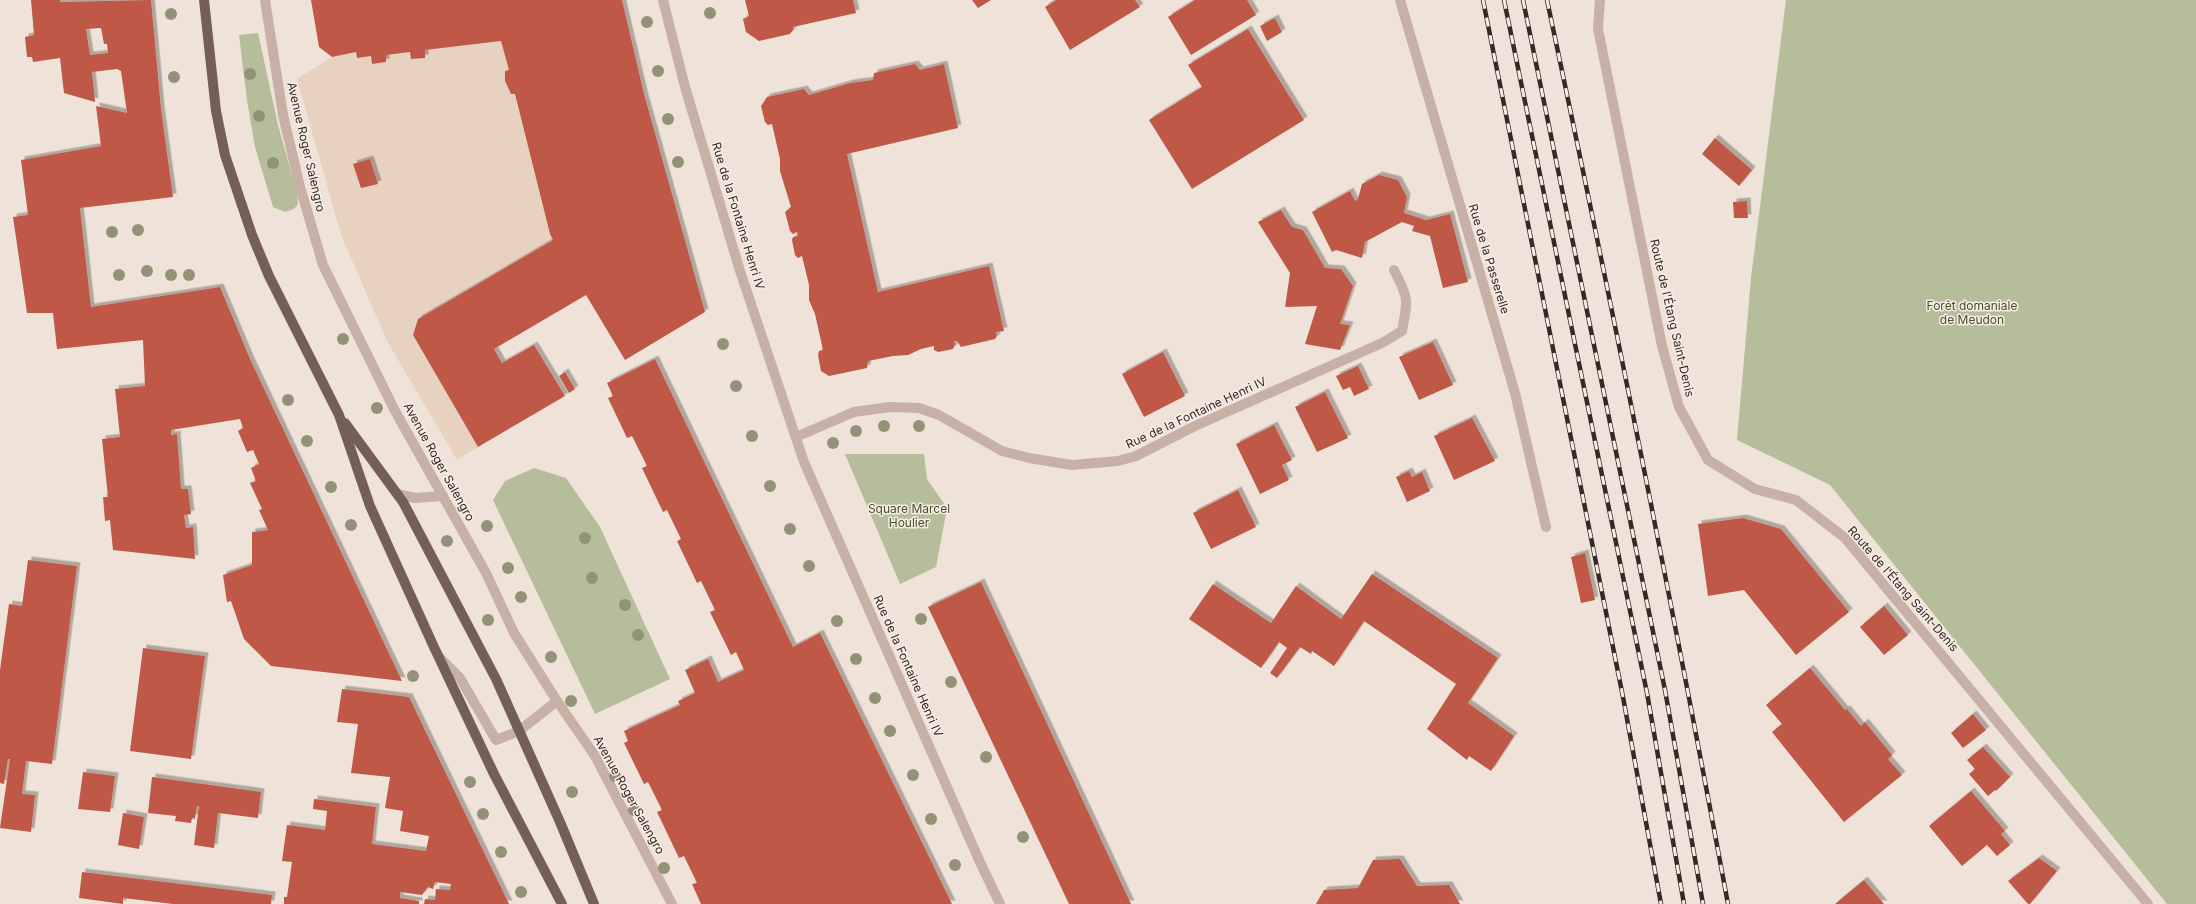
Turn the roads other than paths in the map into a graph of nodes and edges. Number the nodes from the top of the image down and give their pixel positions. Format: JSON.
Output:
{"nodes":[{"id":1,"x":204,"y":0,"type":"edge"},
{"id":2,"x":265,"y":0,"type":"edge"},
{"id":3,"x":663,"y":0,"type":"edge"},
{"id":4,"x":1400,"y":0,"type":"edge"},
{"id":5,"x":1600,"y":0,"type":"edge"},
{"id":6,"x":1394,"y":270,"type":"dead end"},
{"id":7,"x":339,"y":415,"type":"junction"},
{"id":8,"x":796,"y":437,"type":"junction"},
{"id":9,"x":397,"y":494,"type":"junction"},
{"id":10,"x":443,"y":496,"type":"junction"},
{"id":11,"x":1546,"y":527,"type":"dead end"},
{"id":12,"x":439,"y":657,"type":"junction"},
{"id":13,"x":556,"y":701,"type":"junction"},
{"id":14,"x":519,"y":731,"type":"junction"},
{"id":15,"x":562,"y":904,"type":"edge"},
{"id":16,"x":594,"y":904,"type":"edge"},
{"id":17,"x":672,"y":904,"type":"edge"},
{"id":18,"x":1000,"y":904,"type":"edge"},
{"id":19,"x":2148,"y":904,"type":"edge"}],
"edges":[{"from":1,"to":7,"type":"main road"},
{"from":2,"to":10,"type":"street","name":"Avenue Roger Salengro"},
{"from":3,"to":8,"type":"street","name":"Rue de la Fontaine Henri IV"},
{"from":4,"to":11,"type":"street","name":"Rue de la Passerelle"},
{"from":5,"to":19,"type":"street","name":"Route de l'Étang Saint-Denis"},
{"from":6,"to":8,"type":"street","name":"Rue de la Fontaine Henri IV"},
{"from":7,"to":9,"type":"main road"},
{"from":7,"to":12,"type":"main road"},
{"from":8,"to":18,"type":"street","name":"Rue de la Fontaine Henri IV"},
{"from":9,"to":10,"type":"street"},
{"from":9,"to":14,"type":"main road"},
{"from":10,"to":13,"type":"street","name":"Avenue Roger Salengro"},
{"from":12,"to":14,"type":"street"},
{"from":12,"to":15,"type":"main road"},
{"from":13,"to":14,"type":"street"},
{"from":13,"to":17,"type":"street","name":"Avenue Roger Salengro"},
{"from":14,"to":16,"type":"main road"}]}
